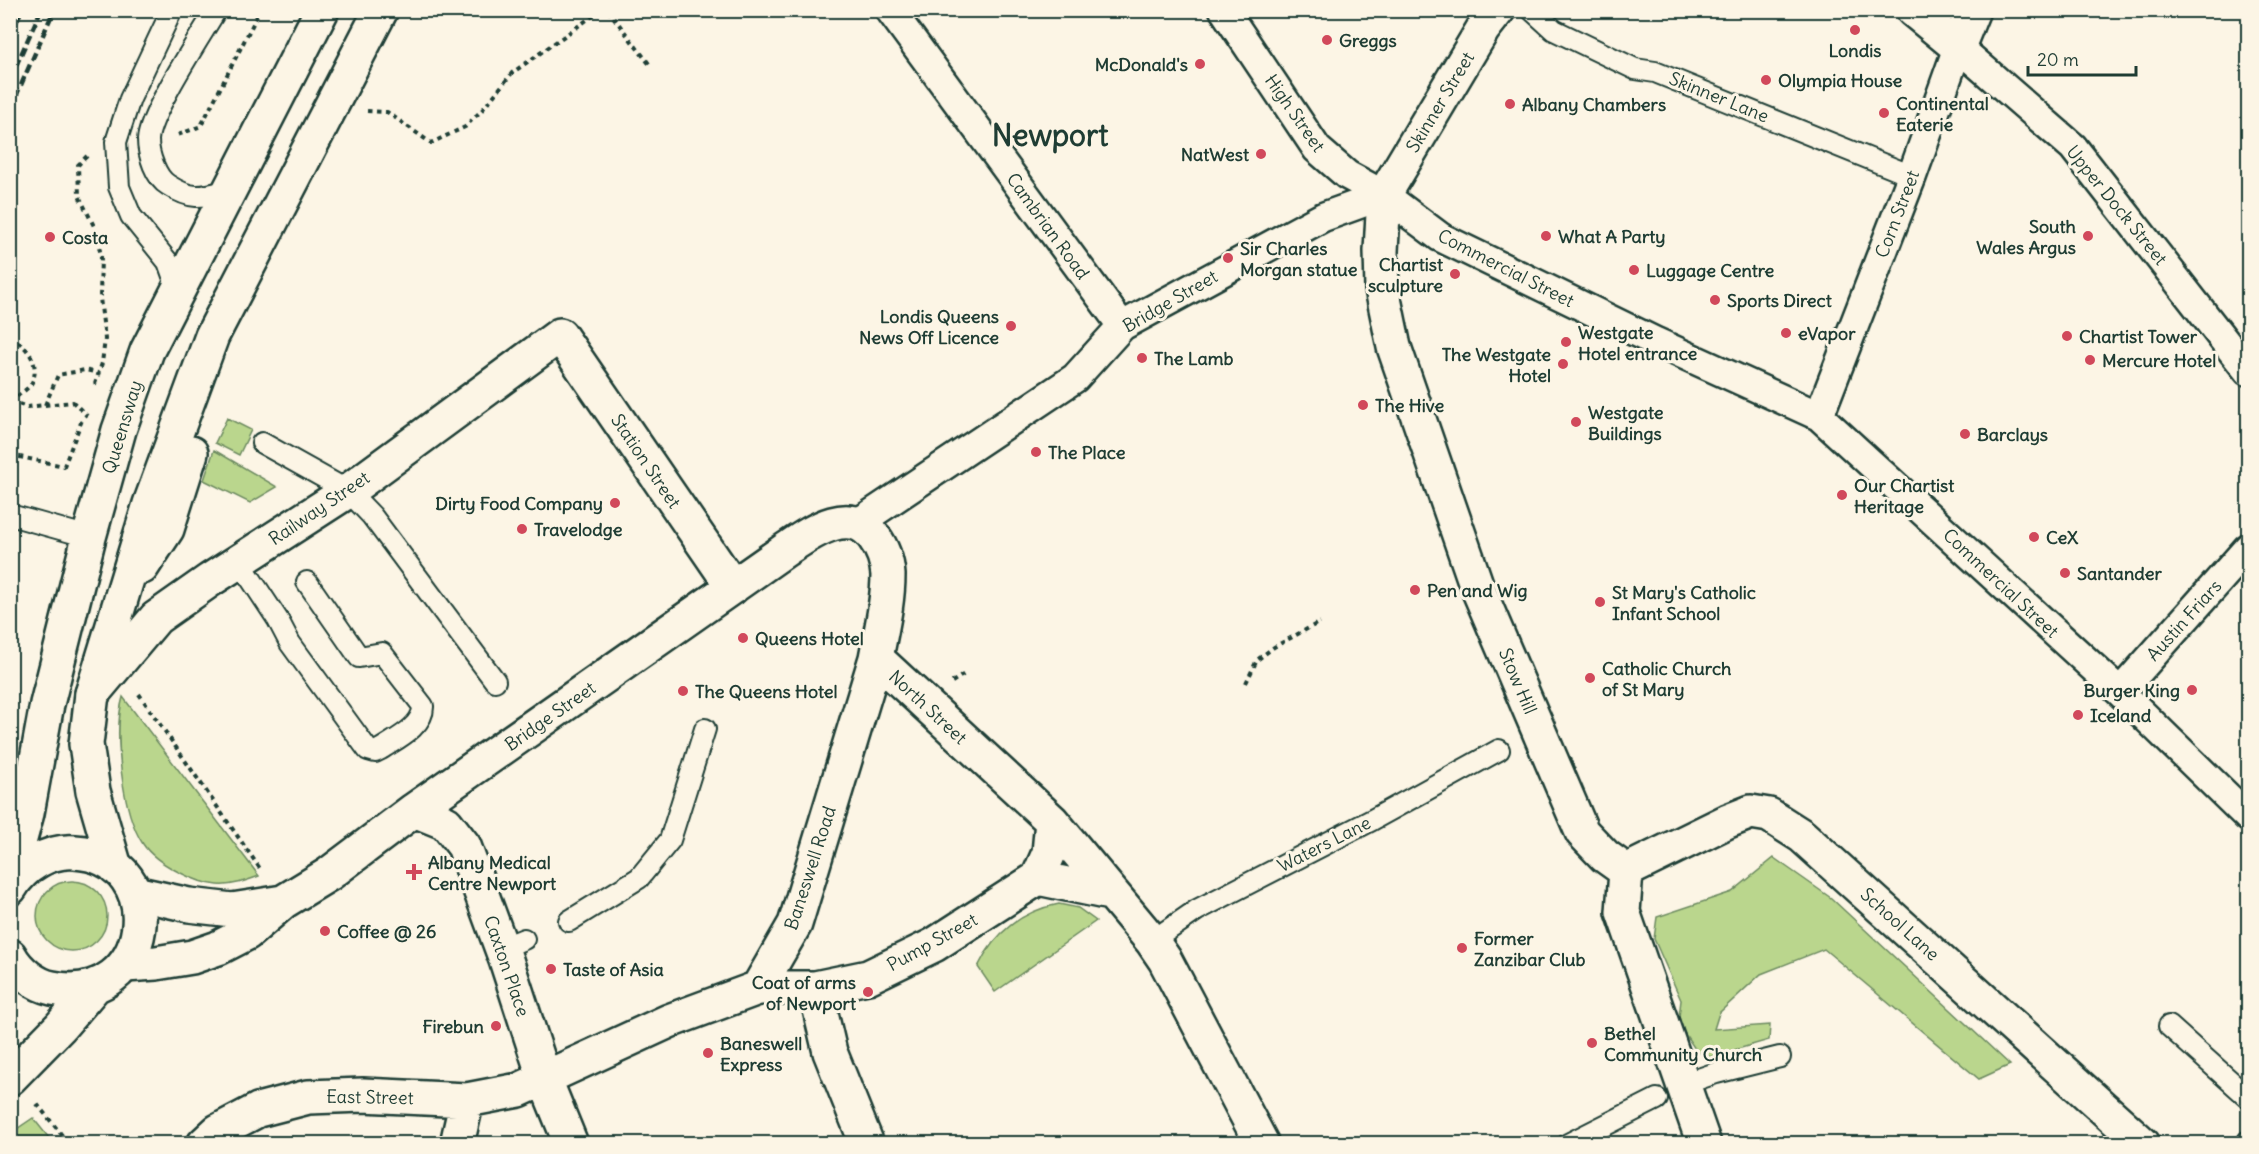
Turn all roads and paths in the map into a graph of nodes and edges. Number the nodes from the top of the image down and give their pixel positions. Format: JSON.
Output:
{"nodes":[{"id":1,"x":172,"y":10,"type":"edge"},
{"id":2,"x":216,"y":10,"type":"edge"},
{"id":3,"x":260,"y":10,"type":"edge"},
{"id":4,"x":322,"y":10,"type":"edge"},
{"id":5,"x":381,"y":10,"type":"edge"},
{"id":6,"x":402,"y":10,"type":"edge"},
{"id":7,"x":601,"y":10,"type":"edge"},
{"id":8,"x":608,"y":10,"type":"edge"},
{"id":9,"x":890,"y":10,"type":"edge"},
{"id":10,"x":1224,"y":10,"type":"edge"},
{"id":11,"x":1498,"y":10,"type":"edge"},
{"id":12,"x":1532,"y":10,"type":"edge"},
{"id":13,"x":1913,"y":10,"type":"edge"},
{"id":14,"x":1973,"y":10,"type":"edge"},
{"id":15,"x":1958,"y":47,"type":"junction"},
{"id":16,"x":650,"y":65,"type":"dead end"},
{"id":17,"x":364,"y":111,"type":"dead end"},
{"id":18,"x":172,"y":136,"type":"dead end"},
{"id":19,"x":92,"y":152,"type":"dead end"},
{"id":20,"x":1912,"y":176,"type":"junction"},
{"id":21,"x":228,"y":190,"type":"junction"},
{"id":22,"x":1384,"y":195,"type":"junction"},
{"id":23,"x":177,"y":290,"type":"junction"},
{"id":24,"x":1122,"y":326,"type":"junction"},
{"id":25,"x":560,"y":335,"type":"joint"},
{"id":26,"x":10,"y":337,"type":"edge"},
{"id":27,"x":2248,"y":371,"type":"edge"},
{"id":28,"x":98,"y":373,"type":"junction"},
{"id":29,"x":92,"y":394,"type":"dead end"},
{"id":30,"x":16,"y":397,"type":"dead end"},
{"id":31,"x":10,"y":401,"type":"edge"},
{"id":32,"x":88,"y":404,"type":"dead end"},
{"id":33,"x":45,"y":405,"type":"junction"},
{"id":34,"x":85,"y":415,"type":"junction"},
{"id":35,"x":1819,"y":416,"type":"junction"},
{"id":36,"x":91,"y":419,"type":"dead end"},
{"id":37,"x":262,"y":443,"type":"dead end"},
{"id":38,"x":10,"y":455,"type":"edge"},
{"id":39,"x":348,"y":491,"type":"junction"},
{"id":40,"x":10,"y":516,"type":"edge"},
{"id":41,"x":858,"y":523,"type":"junction"},
{"id":42,"x":89,"y":537,"type":"junction"},
{"id":43,"x":2248,"y":548,"type":"edge"},
{"id":44,"x":239,"y":561,"type":"junction"},
{"id":45,"x":308,"y":582,"type":"dead end"},
{"id":46,"x":733,"y":587,"type":"junction"},
{"id":47,"x":121,"y":599,"type":"junction"},
{"id":48,"x":1320,"y":622,"type":"dead end"},
{"id":49,"x":876,"y":658,"type":"junction"},
{"id":50,"x":118,"y":664,"type":"junction"},
{"id":51,"x":966,"y":673,"type":"dead end"},
{"id":52,"x":495,"y":681,"type":"dead end"},
{"id":53,"x":951,"y":683,"type":"dead end"},
{"id":54,"x":1246,"y":683,"type":"dead end"},
{"id":55,"x":2120,"y":692,"type":"junction"},
{"id":56,"x":92,"y":694,"type":"junction"},
{"id":57,"x":705,"y":729,"type":"dead end"},
{"id":58,"x":1499,"y":750,"type":"dead end"},
{"id":59,"x":414,"y":810,"type":"junction"},
{"id":60,"x":2248,"y":817,"type":"edge"},
{"id":61,"x":1052,"y":821,"type":"junction"},
{"id":62,"x":115,"y":867,"type":"junction"},
{"id":63,"x":1626,"y":871,"type":"junction"},
{"id":64,"x":10,"y":876,"type":"edge"},
{"id":65,"x":1038,"y":878,"type":"junction"},
{"id":66,"x":10,"y":888,"type":"edge"},
{"id":67,"x":275,"y":890,"type":"junction"},
{"id":68,"x":135,"y":893,"type":"junction"},
{"id":69,"x":1110,"y":893,"type":"junction"},
{"id":70,"x":569,"y":921,"type":"dead end"},
{"id":71,"x":1152,"y":941,"type":"junction"},
{"id":72,"x":10,"y":956,"type":"edge"},
{"id":73,"x":125,"y":965,"type":"junction"},
{"id":74,"x":96,"y":985,"type":"junction"},
{"id":75,"x":758,"y":988,"type":"junction"},
{"id":76,"x":814,"y":988,"type":"junction"},
{"id":77,"x":2169,"y":1026,"type":"dead end"},
{"id":78,"x":1780,"y":1057,"type":"dead end"},
{"id":79,"x":10,"y":1078,"type":"edge"},
{"id":80,"x":545,"y":1080,"type":"junction"},
{"id":81,"x":1671,"y":1092,"type":"junction"},
{"id":82,"x":2248,"y":1096,"type":"edge"},
{"id":83,"x":467,"y":1100,"type":"junction"},
{"id":84,"x":37,"y":1104,"type":"dead end"},
{"id":85,"x":69,"y":1143,"type":"edge"},
{"id":86,"x":204,"y":1143,"type":"edge"},
{"id":87,"x":457,"y":1143,"type":"edge"},
{"id":88,"x":571,"y":1143,"type":"edge"},
{"id":89,"x":867,"y":1143,"type":"edge"},
{"id":90,"x":1262,"y":1143,"type":"edge"},
{"id":91,"x":1568,"y":1143,"type":"edge"},
{"id":92,"x":1704,"y":1143,"type":"edge"},
{"id":93,"x":2143,"y":1143,"type":"edge"}],
"edges":[{"from":1,"to":23,"type":"lane"},
{"from":2,"to":21,"type":"lane"},
{"from":3,"to":18,"type":"path"},
{"from":4,"to":21,"type":"street","name":"Queensway"},
{"from":5,"to":47,"type":"street"},
{"from":6,"to":47,"type":"street"},
{"from":7,"to":17,"type":"path"},
{"from":8,"to":16,"type":"path"},
{"from":9,"to":24,"type":"street","name":"Cambrian Road"},
{"from":10,"to":22,"type":"street","name":"High Street"},
{"from":11,"to":22,"type":"street","name":"Skinner Street"},
{"from":12,"to":20,"type":"lane","name":"Skinner Lane"},
{"from":13,"to":15,"type":"street","name":"Upper Dock Street"},
{"from":14,"to":15,"type":"street","name":"Corn Street"},
{"from":15,"to":20,"type":"street","name":"Corn Street"},
{"from":15,"to":27,"type":"street","name":"Upper Dock Street"},
{"from":19,"to":28,"type":"path"},
{"from":20,"to":35,"type":"street","name":"Corn Street"},
{"from":21,"to":23,"type":"street","name":"Queensway"},
{"from":22,"to":24,"type":"street","name":"Bridge Street"},
{"from":22,"to":35,"type":"street","name":"Commercial Street"},
{"from":22,"to":63,"type":"street","name":"Stow Hill"},
{"from":23,"to":42,"type":"street","name":"Queensway"},
{"from":24,"to":41,"type":"street","name":"Bridge Street"},
{"from":25,"to":39,"type":"street","name":"Railway Street"},
{"from":25,"to":46,"type":"street","name":"Station Street"},
{"from":26,"to":30,"type":"path"},
{"from":28,"to":29,"type":"path"},
{"from":28,"to":33,"type":"path"},
{"from":31,"to":33,"type":"path"},
{"from":32,"to":34,"type":"path"},
{"from":33,"to":34,"type":"path"},
{"from":34,"to":36,"type":"path"},
{"from":34,"to":38,"type":"path"},
{"from":35,"to":55,"type":"street","name":"Commercial Street"},
{"from":37,"to":39,"type":"lane"},
{"from":39,"to":44,"type":"street","name":"Railway Street"},
{"from":39,"to":52,"type":"lane"},
{"from":40,"to":42,"type":"lane"},
{"from":41,"to":46,"type":"street","name":"Bridge Street"},
{"from":41,"to":49,"type":"street","name":"North Street"},
{"from":42,"to":64,"type":"street","name":"Queensway"},
{"from":43,"to":55,"type":"street","name":"Austin Friars"},
{"from":44,"to":45,"type":"lane"},
{"from":44,"to":50,"type":"street","name":"Railway Street"},
{"from":46,"to":59,"type":"street","name":"Bridge Street"},
{"from":47,"to":56,"type":"street"},
{"from":48,"to":54,"type":"path"},
{"from":49,"to":61,"type":"street","name":"North Street"},
{"from":49,"to":75,"type":"street","name":"Baneswell Road"},
{"from":50,"to":56,"type":"street","name":"Railway Street"},
{"from":50,"to":67,"type":"path"},
{"from":51,"to":53,"type":"path"},
{"from":55,"to":60,"type":"street","name":"Commercial Street"},
{"from":56,"to":62,"type":"street"},
{"from":57,"to":70,"type":"lane"},
{"from":58,"to":71,"type":"lane","name":"Waters Lane"},
{"from":59,"to":67,"type":"street","name":"Bridge Street"},
{"from":59,"to":80,"type":"street","name":"Caxton Place"},
{"from":61,"to":65,"type":"street"},
{"from":61,"to":69,"type":"street","name":"North Street"},
{"from":62,"to":66,"type":"street"},
{"from":62,"to":68,"type":"street"},
{"from":63,"to":81,"type":"street"},
{"from":63,"to":93,"type":"street","name":"School Lane"},
{"from":65,"to":69,"type":"street"},
{"from":65,"to":76,"type":"street","name":"Pump Street"},
{"from":67,"to":68,"type":"street","name":"Bridge Street"},
{"from":67,"to":73,"type":"street","name":"Bridge Street"},
{"from":68,"to":73,"type":"street"},
{"from":69,"to":71,"type":"street","name":"North Street"},
{"from":71,"to":90,"type":"street","name":"North Street"},
{"from":72,"to":74,"type":"street"},
{"from":73,"to":74,"type":"street"},
{"from":74,"to":79,"type":"street"},
{"from":75,"to":76,"type":"street","name":"Pump Street"},
{"from":75,"to":80,"type":"street"},
{"from":76,"to":89,"type":"street"},
{"from":77,"to":82,"type":"lane"},
{"from":78,"to":81,"type":"lane"},
{"from":80,"to":83,"type":"street","name":"East Street"},
{"from":80,"to":88,"type":"street","name":"Caxton Place"},
{"from":81,"to":91,"type":"lane"},
{"from":81,"to":92,"type":"street"},
{"from":83,"to":86,"type":"street","name":"East Street"},
{"from":83,"to":87,"type":"street"},
{"from":84,"to":85,"type":"path"}]}
